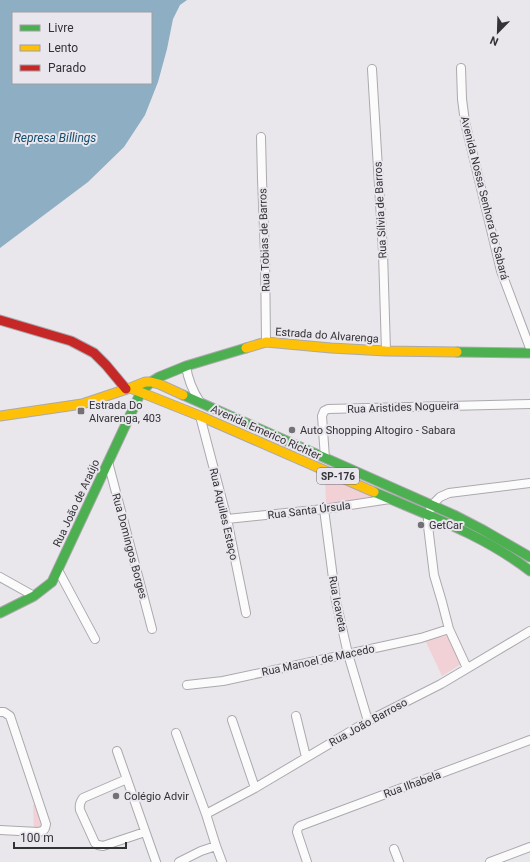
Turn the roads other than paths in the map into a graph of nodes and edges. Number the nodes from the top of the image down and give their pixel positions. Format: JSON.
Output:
{"nodes":[{"id":1,"x":461,"y":68,"type":"dead end"},
{"id":2,"x":372,"y":69,"type":"dead end"},
{"id":3,"x":261,"y":137,"type":"dead end"},
{"id":4,"x":0,"y":320,"type":"edge"},
{"id":5,"x":266,"y":342,"type":"junction"},
{"id":6,"x":530,"y":348,"type":"edge"},
{"id":7,"x":386,"y":352,"type":"junction"},
{"id":8,"x":530,"y":353,"type":"edge"},
{"id":9,"x":186,"y":366,"type":"junction"},
{"id":10,"x":151,"y":382,"type":"junction"},
{"id":11,"x":128,"y":389,"type":"junction"},
{"id":12,"x":141,"y":392,"type":"junction"},
{"id":13,"x":200,"y":402,"type":"junction"},
{"id":14,"x":530,"y":404,"type":"edge"},
{"id":15,"x":0,"y":416,"type":"edge"},
{"id":16,"x":200,"y":416,"type":"junction"},
{"id":17,"x":325,"y":458,"type":"junction"},
{"id":18,"x":108,"y":462,"type":"junction"},
{"id":19,"x":530,"y":482,"type":"edge"},
{"id":20,"x":390,"y":499,"type":"junction"},
{"id":21,"x":432,"y":505,"type":"junction"},
{"id":22,"x":324,"y":509,"type":"junction"},
{"id":23,"x":428,"y":515,"type":"junction"},
{"id":24,"x":227,"y":519,"type":"junction"},
{"id":25,"x":530,"y":557,"type":"edge"},
{"id":26,"x":58,"y":570,"type":"junction"},
{"id":27,"x":530,"y":571,"type":"edge"},
{"id":28,"x":0,"y":577,"type":"edge"},
{"id":29,"x":34,"y":596,"type":"junction"},
{"id":30,"x":0,"y":613,"type":"edge"},
{"id":31,"x":246,"y":613,"type":"dead end"},
{"id":32,"x":152,"y":629,"type":"dead end"},
{"id":33,"x":449,"y":629,"type":"junction"},
{"id":34,"x":530,"y":631,"type":"edge"},
{"id":35,"x":95,"y":639,"type":"dead end"},
{"id":36,"x":348,"y":654,"type":"junction"},
{"id":37,"x":467,"y":668,"type":"junction"},
{"id":38,"x":187,"y":685,"type":"dead end"},
{"id":39,"x":0,"y":712,"type":"edge"},
{"id":40,"x":296,"y":716,"type":"dead end"},
{"id":41,"x":232,"y":720,"type":"dead end"},
{"id":42,"x":368,"y":721,"type":"junction"},
{"id":43,"x":176,"y":732,"type":"dead end"},
{"id":44,"x":530,"y":740,"type":"edge"},
{"id":45,"x":117,"y":751,"type":"dead end"},
{"id":46,"x":306,"y":757,"type":"junction"},
{"id":47,"x":127,"y":779,"type":"junction"},
{"id":48,"x":255,"y":788,"type":"junction"},
{"id":49,"x":206,"y":814,"type":"junction"},
{"id":50,"x":0,"y":830,"type":"edge"},
{"id":51,"x":145,"y":832,"type":"junction"},
{"id":52,"x":216,"y":846,"type":"junction"},
{"id":53,"x":530,"y":847,"type":"edge"},
{"id":54,"x":394,"y":849,"type":"dead end"},
{"id":55,"x":156,"y":862,"type":"edge"},
{"id":56,"x":179,"y":862,"type":"edge"},
{"id":57,"x":222,"y":862,"type":"edge"},
{"id":58,"x":307,"y":862,"type":"edge"},
{"id":59,"x":399,"y":862,"type":"edge"},
{"id":60,"x":490,"y":862,"type":"edge"}],
"edges":[{"from":1,"to":6,"type":"street","name":"Avenida Nossa Senhora do Sabará"},
{"from":2,"to":7,"type":"street","name":"Rua Sílvia de Barros"},
{"from":3,"to":5,"type":"street","name":"Rua Tobias de Barros"},
{"from":4,"to":11,"type":"main road"},
{"from":5,"to":7,"type":"main road","name":"Estrada do Alvarenga"},
{"from":5,"to":9,"type":"main road","name":"Estrada do Alvarenga"},
{"from":7,"to":8,"type":"main road","name":"Estrada do Alvarenga"},
{"from":9,"to":10,"type":"main road","name":"Estrada do Alvarenga"},
{"from":9,"to":13,"type":"street"},
{"from":10,"to":11,"type":"main road","name":"Estrada do Alvarenga"},
{"from":10,"to":12,"type":"main road","name":"Rua João de Araújo"},
{"from":10,"to":13,"type":"main road","name":"Avenida Emerico Richter","number":"SP-176"},
{"from":11,"to":12,"type":"main road","number":"SP-176"},
{"from":11,"to":15,"type":"main road","name":"Estrada do Alvarenga"},
{"from":12,"to":16,"type":"main road","name":"Avenida Emerico Richter","number":"SP-176"},
{"from":12,"to":18,"type":"main road","name":"Rua João de Araújo"},
{"from":13,"to":17,"type":"main road","name":"Avenida Emerico Richter","number":"SP-176"},
{"from":14,"to":17,"type":"street","name":"Rua Aristides Nogueira"},
{"from":16,"to":20,"type":"main road","name":"Avenida Emerico Richter","number":"SP-176"},
{"from":16,"to":24,"type":"street","name":"Rua Aquiles Estaço"},
{"from":17,"to":21,"type":"main road","name":"Avenida Emerico Richter","number":"SP-176"},
{"from":18,"to":26,"type":"main road","name":"Rua João de Araújo"},
{"from":18,"to":32,"type":"street","name":"Rua Domingos Borges"},
{"from":19,"to":21,"type":"street"},
{"from":20,"to":22,"type":"street","name":"Rua Santa Úrsula"},
{"from":20,"to":23,"type":"main road","name":"Avenida Emerico Richter","number":"SP-176"},
{"from":21,"to":23,"type":"street"},
{"from":21,"to":25,"type":"main road","name":"Avenida Emerico Richter","number":"SP-176"},
{"from":22,"to":24,"type":"street","name":"Rua Santa Úrsula"},
{"from":22,"to":36,"type":"street","name":"Rua Icaveta"},
{"from":23,"to":27,"type":"main road","name":"Avenida Emerico Richter","number":"SP-176"},
{"from":23,"to":33,"type":"street"},
{"from":24,"to":31,"type":"street","name":"Rua Aquiles Estaço"},
{"from":26,"to":29,"type":"main road","name":"Rua João de Araújo"},
{"from":26,"to":35,"type":"street"},
{"from":28,"to":29,"type":"street"},
{"from":29,"to":30,"type":"main road","name":"Rua João de Araújo"},
{"from":33,"to":36,"type":"street","name":"Rua Manoel de Macedo"},
{"from":33,"to":37,"type":"street"},
{"from":34,"to":37,"type":"street","name":"Rua João Barroso"},
{"from":36,"to":38,"type":"street","name":"Rua Manoel de Macedo"},
{"from":36,"to":42,"type":"street","name":"Rua Icaveta"},
{"from":37,"to":42,"type":"street","name":"Rua João Barroso"},
{"from":39,"to":50,"type":"street"},
{"from":40,"to":46,"type":"street"},
{"from":41,"to":48,"type":"street"},
{"from":42,"to":46,"type":"street","name":"Rua João Barroso"},
{"from":43,"to":49,"type":"street"},
{"from":44,"to":58,"type":"street","name":"Rua Ilhabela"},
{"from":45,"to":47,"type":"street"},
{"from":46,"to":48,"type":"street","name":"Rua João Barroso"},
{"from":47,"to":51,"type":"street"},
{"from":47,"to":51,"type":"street"},
{"from":48,"to":49,"type":"street","name":"Rua João Barroso"},
{"from":49,"to":52,"type":"street"},
{"from":51,"to":55,"type":"street"},
{"from":52,"to":56,"type":"street"},
{"from":52,"to":57,"type":"street"},
{"from":53,"to":60,"type":"street"},
{"from":54,"to":59,"type":"street"}]}
